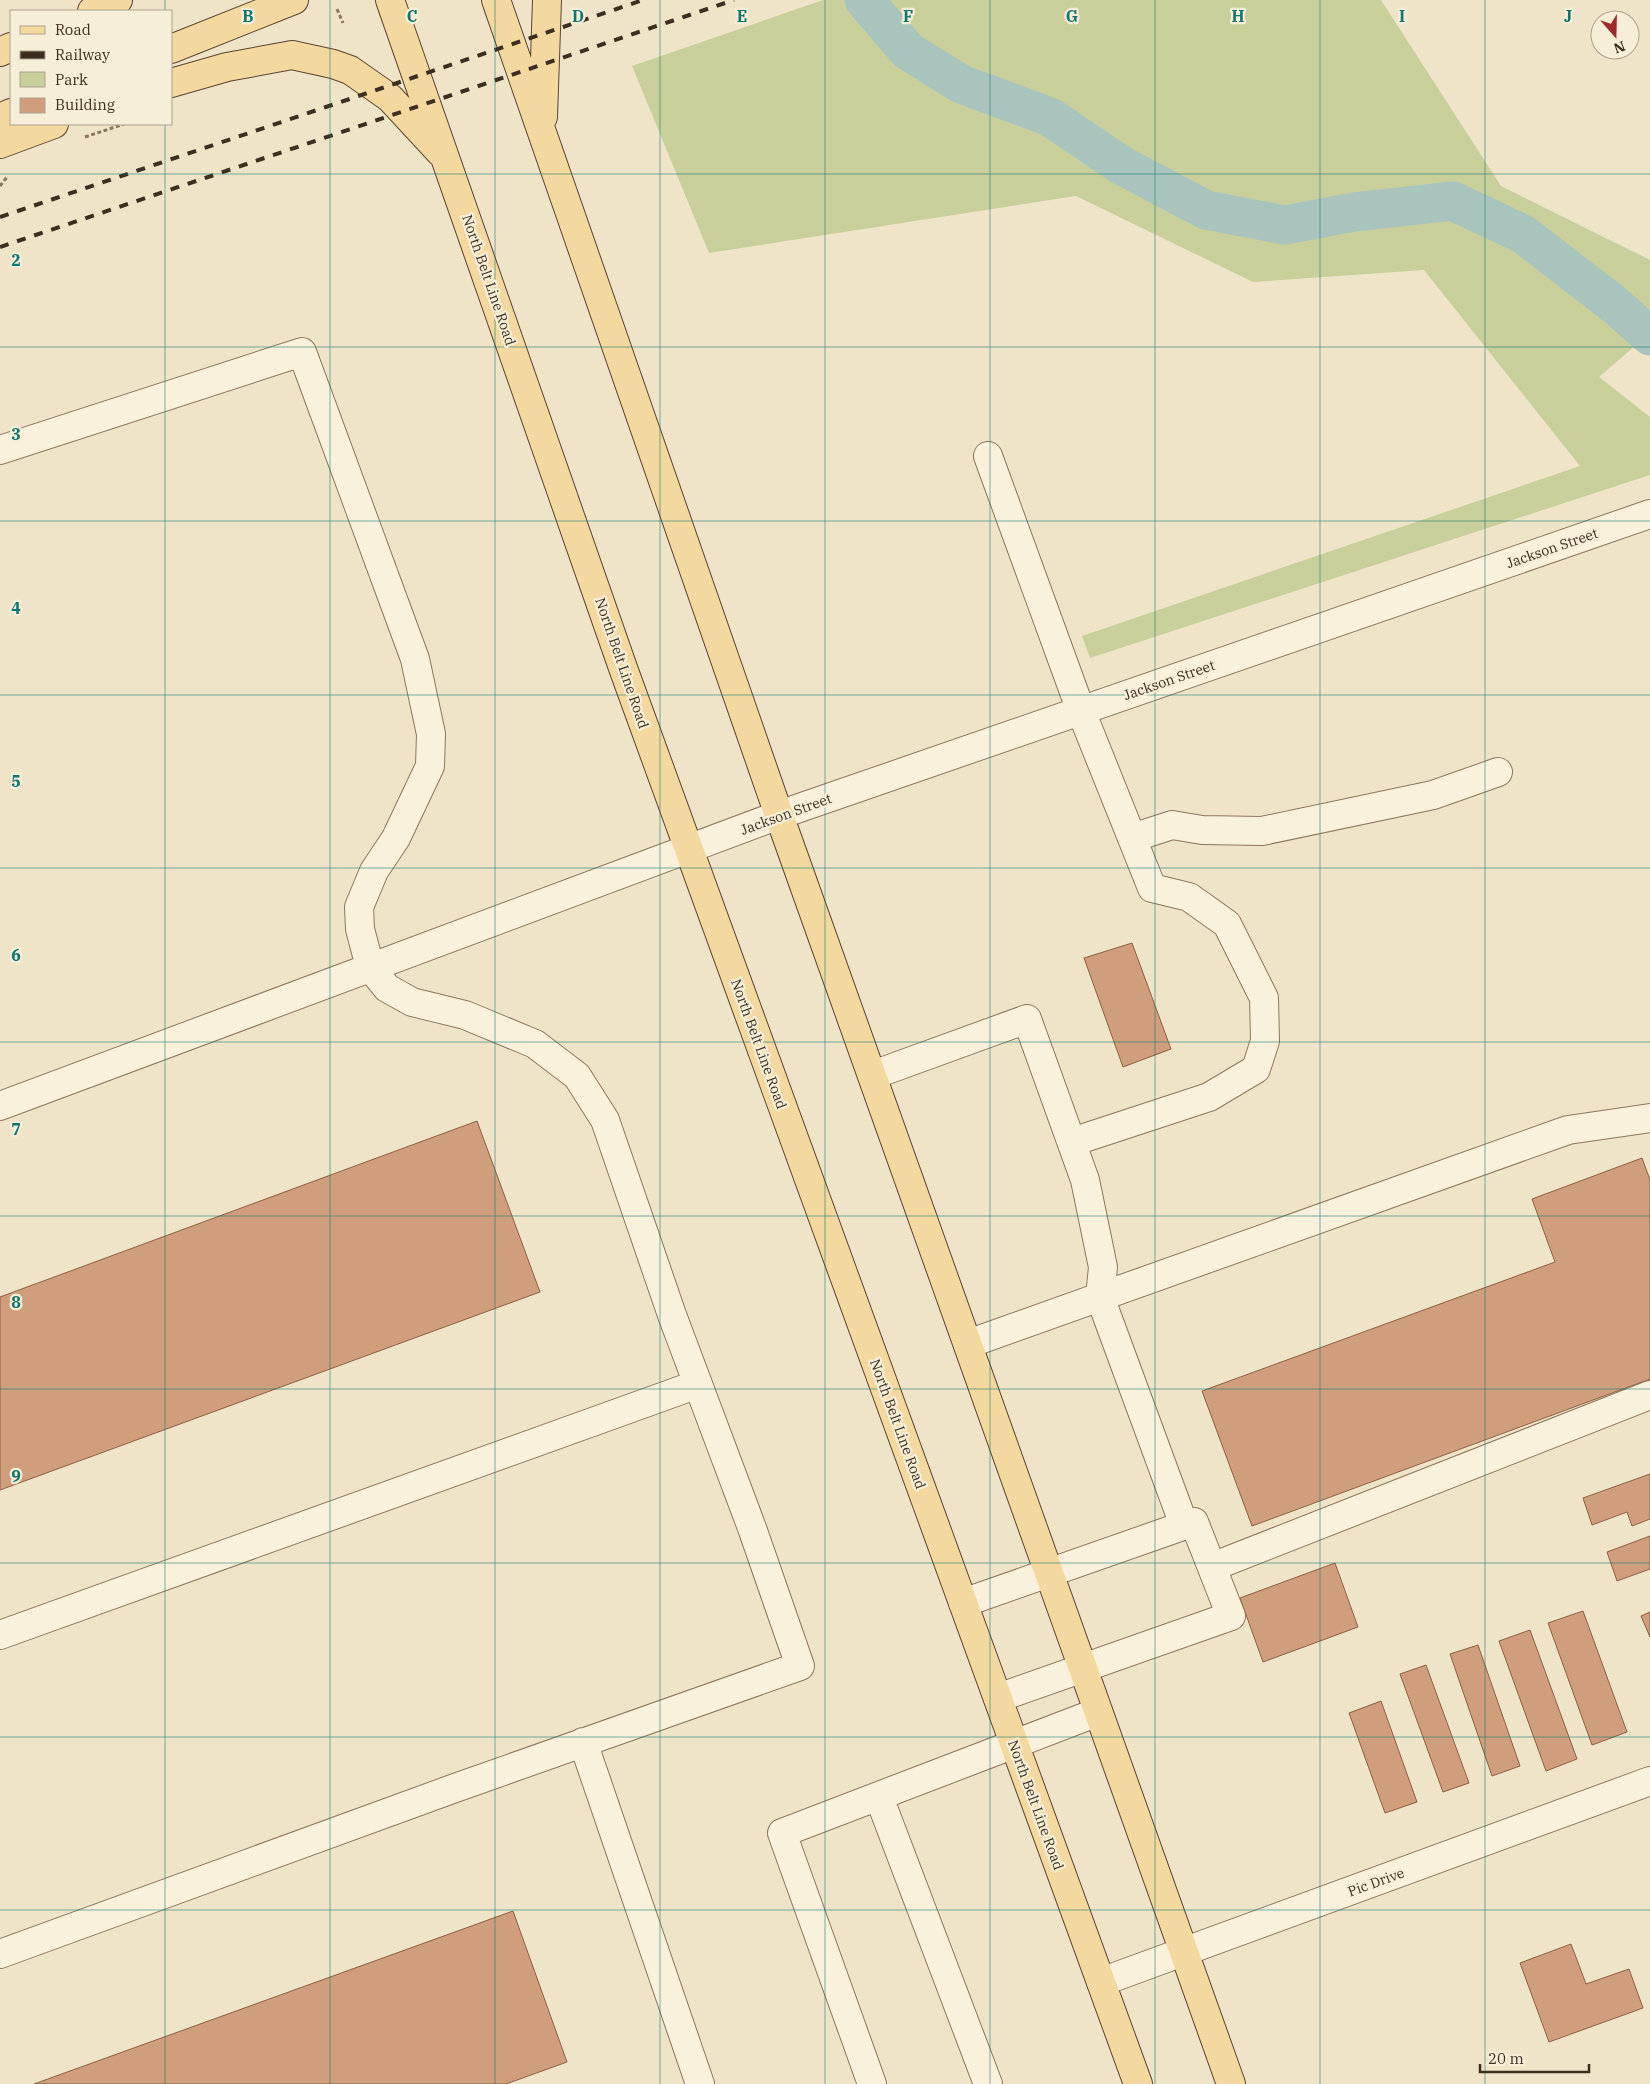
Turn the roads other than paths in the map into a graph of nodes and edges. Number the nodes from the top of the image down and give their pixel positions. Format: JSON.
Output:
{"nodes":[{"id":1,"x":118,"y":0,"type":"edge"},
{"id":2,"x":294,"y":0,"type":"edge"},
{"id":3,"x":390,"y":0,"type":"edge"},
{"id":4,"x":496,"y":0,"type":"edge"},
{"id":5,"x":547,"y":0,"type":"edge"},
{"id":6,"x":94,"y":10,"type":"edge"},
{"id":7,"x":172,"y":49,"type":"edge"},
{"id":8,"x":172,"y":83,"type":"edge"},
{"id":9,"x":51,"y":125,"type":"edge"},
{"id":10,"x":542,"y":133,"type":"junction"},
{"id":11,"x":0,"y":144,"type":"edge"},
{"id":12,"x":448,"y":160,"type":"junction"},
{"id":13,"x":0,"y":450,"type":"edge"},
{"id":14,"x":988,"y":456,"type":"dead end"},
{"id":15,"x":1650,"y":514,"type":"edge"},
{"id":16,"x":1081,"y":711,"type":"junction"},
{"id":17,"x":1498,"y":772,"type":"dead end"},
{"id":18,"x":779,"y":816,"type":"junction"},
{"id":19,"x":1132,"y":838,"type":"junction"},
{"id":20,"x":689,"y":850,"type":"junction"},
{"id":21,"x":370,"y":967,"type":"junction"},
{"id":22,"x":873,"y":1075,"type":"junction"},
{"id":23,"x":0,"y":1106,"type":"edge"},
{"id":24,"x":1650,"y":1118,"type":"edge"},
{"id":25,"x":1072,"y":1142,"type":"junction"},
{"id":26,"x":1100,"y":1297,"type":"junction"},
{"id":27,"x":968,"y":1344,"type":"junction"},
{"id":28,"x":698,"y":1384,"type":"junction"},
{"id":29,"x":1650,"y":1395,"type":"edge"},
{"id":30,"x":1184,"y":1526,"type":"junction"},
{"id":31,"x":1212,"y":1567,"type":"junction"},
{"id":32,"x":1049,"y":1574,"type":"junction"},
{"id":33,"x":963,"y":1603,"type":"junction"},
{"id":34,"x":0,"y":1635,"type":"edge"},
{"id":35,"x":1083,"y":1669,"type":"junction"},
{"id":36,"x":998,"y":1698,"type":"junction"},
{"id":37,"x":1098,"y":1712,"type":"junction"},
{"id":38,"x":583,"y":1742,"type":"junction"},
{"id":39,"x":1014,"y":1742,"type":"junction"},
{"id":40,"x":1650,"y":1781,"type":"edge"},
{"id":41,"x":879,"y":1797,"type":"junction"},
{"id":42,"x":1183,"y":1952,"type":"junction"},
{"id":43,"x":0,"y":1954,"type":"edge"},
{"id":44,"x":1101,"y":1982,"type":"junction"},
{"id":45,"x":700,"y":2084,"type":"edge"},
{"id":46,"x":872,"y":2084,"type":"edge"},
{"id":47,"x":988,"y":2084,"type":"edge"},
{"id":48,"x":1138,"y":2084,"type":"edge"},
{"id":49,"x":1231,"y":2084,"type":"edge"}],
"edges":[{"from":1,"to":6,"type":"main road"},
{"from":2,"to":7,"type":"main road"},
{"from":3,"to":12,"type":"main road","name":"North Belt Line Road"},
{"from":4,"to":10,"type":"main road"},
{"from":5,"to":10,"type":"main road"},
{"from":8,"to":12,"type":"main road"},
{"from":9,"to":11,"type":"main road"},
{"from":10,"to":18,"type":"main road"},
{"from":12,"to":20,"type":"main road","name":"North Belt Line Road"},
{"from":13,"to":21,"type":"street"},
{"from":14,"to":16,"type":"street"},
{"from":15,"to":16,"type":"street","name":"Jackson Street"},
{"from":16,"to":18,"type":"street","name":"Jackson Street"},
{"from":16,"to":19,"type":"street"},
{"from":17,"to":19,"type":"street"},
{"from":18,"to":20,"type":"street","name":"Jackson Street"},
{"from":18,"to":22,"type":"main road"},
{"from":19,"to":25,"type":"street"},
{"from":20,"to":21,"type":"street","name":"Jackson Street"},
{"from":20,"to":33,"type":"main road","name":"North Belt Line Road"},
{"from":21,"to":23,"type":"street","name":"Jackson Street"},
{"from":21,"to":28,"type":"street"},
{"from":22,"to":25,"type":"street"},
{"from":22,"to":27,"type":"main road"},
{"from":24,"to":26,"type":"street"},
{"from":25,"to":26,"type":"street"},
{"from":26,"to":27,"type":"street"},
{"from":26,"to":30,"type":"street"},
{"from":27,"to":32,"type":"main road"},
{"from":28,"to":34,"type":"street"},
{"from":28,"to":38,"type":"street"},
{"from":29,"to":31,"type":"street"},
{"from":30,"to":31,"type":"street"},
{"from":30,"to":32,"type":"street"},
{"from":31,"to":35,"type":"street"},
{"from":32,"to":33,"type":"street"},
{"from":32,"to":35,"type":"main road"},
{"from":33,"to":36,"type":"main road","name":"North Belt Line Road"},
{"from":35,"to":36,"type":"street"},
{"from":35,"to":37,"type":"main road"},
{"from":36,"to":39,"type":"main road","name":"North Belt Line Road"},
{"from":37,"to":39,"type":"street"},
{"from":37,"to":42,"type":"main road"},
{"from":38,"to":43,"type":"street"},
{"from":38,"to":45,"type":"street"},
{"from":39,"to":41,"type":"street"},
{"from":39,"to":44,"type":"main road","name":"North Belt Line Road"},
{"from":40,"to":42,"type":"street","name":"Pic Drive"},
{"from":41,"to":46,"type":"street"},
{"from":41,"to":47,"type":"street"},
{"from":42,"to":44,"type":"street","name":"Pic Drive"},
{"from":42,"to":49,"type":"main road"},
{"from":44,"to":48,"type":"main road","name":"North Belt Line Road"}]}
